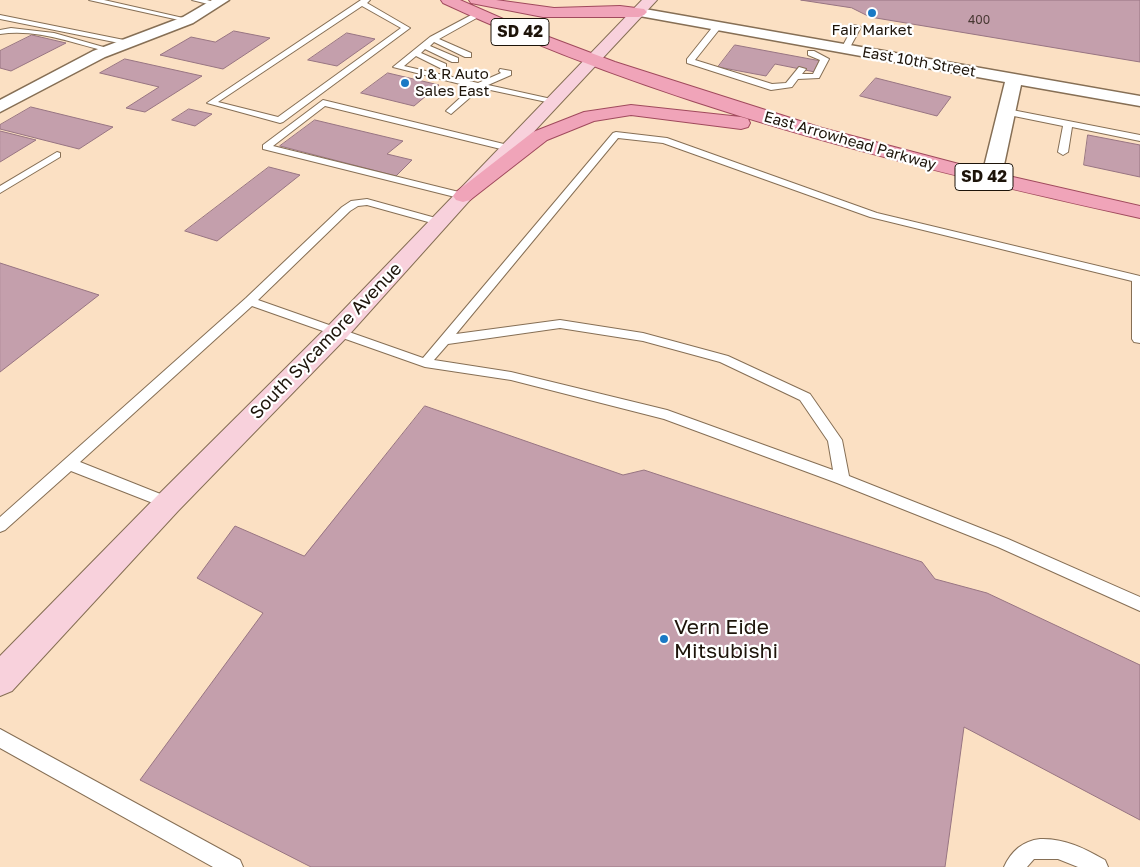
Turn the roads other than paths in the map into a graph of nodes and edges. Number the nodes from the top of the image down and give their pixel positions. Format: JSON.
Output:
{"nodes":[{"id":1,"x":93,"y":0,"type":"edge"},
{"id":2,"x":196,"y":0,"type":"edge"},
{"id":3,"x":448,"y":0,"type":"edge"},
{"id":4,"x":650,"y":0,"type":"edge"},
{"id":5,"x":364,"y":1,"type":"edge"},
{"id":6,"x":219,"y":2,"type":"edge"},
{"id":7,"x":636,"y":6,"type":"edge"},
{"id":8,"x":477,"y":7,"type":"edge"},
{"id":9,"x":0,"y":17,"type":"edge"},
{"id":10,"x":188,"y":20,"type":"junction"},
{"id":11,"x":718,"y":26,"type":"junction"},
{"id":12,"x":857,"y":27,"type":"dead end"},
{"id":13,"x":0,"y":32,"type":"edge"},
{"id":14,"x":433,"y":39,"type":"junction"},
{"id":15,"x":129,"y":43,"type":"junction"},
{"id":16,"x":424,"y":46,"type":"junction"},
{"id":17,"x":845,"y":48,"type":"junction"},
{"id":18,"x":110,"y":50,"type":"junction"},
{"id":19,"x":811,"y":52,"type":"junction"},
{"id":20,"x":415,"y":53,"type":"junction"},
{"id":21,"x":468,"y":55,"type":"dead end"},
{"id":22,"x":455,"y":60,"type":"dead end"},
{"id":23,"x":593,"y":60,"type":"junction"},
{"id":24,"x":443,"y":66,"type":"dead end"},
{"id":25,"x":802,"y":69,"type":"dead end"},
{"id":26,"x":503,"y":71,"type":"dead end"},
{"id":27,"x":795,"y":78,"type":"junction"},
{"id":28,"x":1014,"y":78,"type":"junction"},
{"id":29,"x":480,"y":84,"type":"junction"},
{"id":30,"x":1140,"y":101,"type":"edge"},
{"id":31,"x":553,"y":102,"type":"junction"},
{"id":32,"x":0,"y":107,"type":"edge"},
{"id":33,"x":451,"y":111,"type":"dead end"},
{"id":34,"x":1007,"y":112,"type":"junction"},
{"id":35,"x":1068,"y":124,"type":"junction"},
{"id":36,"x":829,"y":136,"type":"junction"},
{"id":37,"x":1140,"y":138,"type":"edge"},
{"id":38,"x":509,"y":148,"type":"junction"},
{"id":39,"x":1063,"y":152,"type":"dead end"},
{"id":40,"x":57,"y":155,"type":"dead end"},
{"id":41,"x":991,"y":180,"type":"junction"},
{"id":42,"x":0,"y":190,"type":"edge"},
{"id":43,"x":463,"y":196,"type":"junction"},
{"id":44,"x":1140,"y":212,"type":"edge"},
{"id":45,"x":439,"y":222,"type":"junction"},
{"id":46,"x":250,"y":301,"type":"junction"},
{"id":47,"x":338,"y":331,"type":"junction"},
{"id":48,"x":1140,"y":339,"type":"edge"},
{"id":49,"x":445,"y":340,"type":"junction"},
{"id":50,"x":425,"y":363,"type":"junction"},
{"id":51,"x":69,"y":464,"type":"junction"},
{"id":52,"x":842,"y":478,"type":"junction"},
{"id":53,"x":168,"y":503,"type":"junction"},
{"id":54,"x":0,"y":526,"type":"edge"},
{"id":55,"x":1140,"y":604,"type":"edge"},
{"id":56,"x":0,"y":680,"type":"edge"},
{"id":57,"x":0,"y":738,"type":"edge"},
{"id":58,"x":233,"y":867,"type":"edge"},
{"id":59,"x":1014,"y":867,"type":"edge"},
{"id":60,"x":1098,"y":867,"type":"edge"}],
"edges":[{"from":1,"to":10,"type":"lane"},
{"from":2,"to":6,"type":"lane"},
{"from":3,"to":8,"type":"main road","number":"SD 42"},
{"from":4,"to":7,"type":"main road","name":"South Sycamore Avenue"},
{"from":5,"to":5,"type":"lane"},
{"from":6,"to":10,"type":"street"},
{"from":7,"to":8,"type":"main road"},
{"from":7,"to":11,"type":"street","name":"East 10th Street"},
{"from":7,"to":23,"type":"main road","name":"South Sycamore Avenue"},
{"from":8,"to":14,"type":"lane"},
{"from":8,"to":23,"type":"main road","number":"SD 42"},
{"from":9,"to":15,"type":"lane"},
{"from":10,"to":15,"type":"street"},
{"from":11,"to":19,"type":"street","name":"East 10th Street"},
{"from":11,"to":27,"type":"lane"},
{"from":12,"to":17,"type":"lane"},
{"from":13,"to":18,"type":"lane"},
{"from":14,"to":16,"type":"lane"},
{"from":14,"to":21,"type":"lane"},
{"from":15,"to":18,"type":"street"},
{"from":16,"to":20,"type":"lane"},
{"from":16,"to":22,"type":"lane"},
{"from":17,"to":19,"type":"street","name":"East 10th Street"},
{"from":17,"to":28,"type":"street","name":"East 10th Street"},
{"from":18,"to":32,"type":"street"},
{"from":19,"to":27,"type":"lane"},
{"from":20,"to":24,"type":"lane"},
{"from":20,"to":29,"type":"lane"},
{"from":23,"to":31,"type":"main road","name":"South Sycamore Avenue"},
{"from":23,"to":36,"type":"main road","name":"East Arrowhead Parkway","number":"SD 42"},
{"from":25,"to":27,"type":"lane"},
{"from":26,"to":29,"type":"lane"},
{"from":28,"to":30,"type":"street","name":"East 10th Street"},
{"from":28,"to":34,"type":"street"},
{"from":29,"to":31,"type":"lane"},
{"from":29,"to":33,"type":"lane"},
{"from":31,"to":38,"type":"main road","name":"South Sycamore Avenue"},
{"from":34,"to":35,"type":"lane"},
{"from":34,"to":41,"type":"street"},
{"from":35,"to":37,"type":"lane"},
{"from":35,"to":39,"type":"lane"},
{"from":36,"to":41,"type":"main road","name":"East Arrowhead Parkway","number":"SD 42"},
{"from":36,"to":43,"type":"main road"},
{"from":38,"to":43,"type":"main road","name":"South Sycamore Avenue"},
{"from":38,"to":43,"type":"lane"},
{"from":40,"to":42,"type":"lane"},
{"from":41,"to":44,"type":"main road","name":"East Arrowhead Parkway","number":"SD 42"},
{"from":43,"to":45,"type":"main road","name":"South Sycamore Avenue"},
{"from":45,"to":46,"type":"lane"},
{"from":45,"to":47,"type":"main road","name":"South Sycamore Avenue"},
{"from":46,"to":47,"type":"lane"},
{"from":46,"to":51,"type":"lane"},
{"from":47,"to":50,"type":"lane"},
{"from":47,"to":53,"type":"main road","name":"South Sycamore Avenue"},
{"from":48,"to":49,"type":"lane"},
{"from":49,"to":50,"type":"lane"},
{"from":49,"to":52,"type":"lane"},
{"from":50,"to":52,"type":"lane"},
{"from":51,"to":53,"type":"lane"},
{"from":51,"to":54,"type":"lane"},
{"from":52,"to":55,"type":"lane"},
{"from":53,"to":56,"type":"main road","name":"South Sycamore Avenue"},
{"from":57,"to":58,"type":"lane"},
{"from":59,"to":60,"type":"lane"}]}
